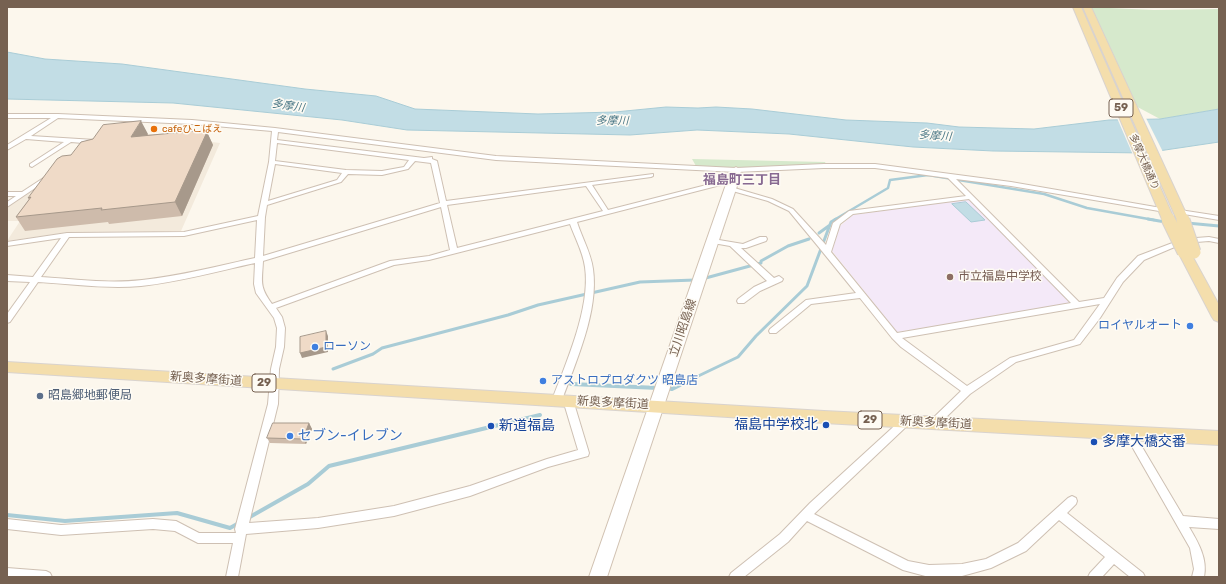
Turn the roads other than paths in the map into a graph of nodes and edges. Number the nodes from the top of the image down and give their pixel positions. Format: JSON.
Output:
{"nodes":[{"id":1,"x":1083,"y":8,"type":"edge"},
{"id":2,"x":7,"y":116,"type":"edge"},
{"id":3,"x":56,"y":117,"type":"dead end"},
{"id":4,"x":275,"y":130,"type":"junction"},
{"id":5,"x":26,"y":137,"type":"junction"},
{"id":6,"x":70,"y":140,"type":"junction"},
{"id":7,"x":273,"y":141,"type":"junction"},
{"id":8,"x":7,"y":143,"type":"edge"},
{"id":9,"x":16,"y":143,"type":"junction"},
{"id":10,"x":7,"y":148,"type":"edge"},
{"id":11,"x":87,"y":150,"type":"edge"},
{"id":12,"x":414,"y":158,"type":"junction"},
{"id":13,"x":272,"y":162,"type":"junction"},
{"id":14,"x":32,"y":165,"type":"dead end"},
{"id":15,"x":55,"y":172,"type":"edge"},
{"id":16,"x":346,"y":172,"type":"junction"},
{"id":17,"x":651,"y":175,"type":"dead end"},
{"id":18,"x":952,"y":178,"type":"junction"},
{"id":19,"x":734,"y":180,"type":"junction"},
{"id":20,"x":588,"y":184,"type":"junction"},
{"id":21,"x":7,"y":194,"type":"edge"},
{"id":22,"x":22,"y":194,"type":"junction"},
{"id":23,"x":971,"y":197,"type":"junction"},
{"id":24,"x":264,"y":204,"type":"junction"},
{"id":25,"x":443,"y":204,"type":"junction"},
{"id":26,"x":7,"y":205,"type":"edge"},
{"id":27,"x":1166,"y":212,"type":"junction"},
{"id":28,"x":607,"y":213,"type":"junction"},
{"id":29,"x":1181,"y":214,"type":"junction"},
{"id":30,"x":261,"y":217,"type":"junction"},
{"id":31,"x":1219,"y":218,"type":"edge"},
{"id":32,"x":573,"y":222,"type":"junction"},
{"id":33,"x":67,"y":235,"type":"junction"},
{"id":34,"x":763,"y":239,"type":"dead end"},
{"id":35,"x":713,"y":241,"type":"junction"},
{"id":36,"x":1219,"y":241,"type":"edge"},
{"id":37,"x":7,"y":244,"type":"edge"},
{"id":38,"x":732,"y":244,"type":"junction"},
{"id":39,"x":824,"y":248,"type":"junction"},
{"id":40,"x":454,"y":251,"type":"junction"},
{"id":41,"x":1189,"y":252,"type":"junction"},
{"id":42,"x":259,"y":260,"type":"junction"},
{"id":43,"x":7,"y":278,"type":"edge"},
{"id":44,"x":34,"y":280,"type":"junction"},
{"id":45,"x":862,"y":295,"type":"junction"},
{"id":46,"x":1108,"y":300,"type":"junction"},
{"id":47,"x":754,"y":302,"type":"dead end"},
{"id":48,"x":1076,"y":305,"type":"junction"},
{"id":49,"x":271,"y":307,"type":"junction"},
{"id":50,"x":1219,"y":317,"type":"edge"},
{"id":51,"x":7,"y":320,"type":"edge"},
{"id":52,"x":773,"y":330,"type":"dead end"},
{"id":53,"x":895,"y":336,"type":"junction"},
{"id":54,"x":7,"y":367,"type":"edge"},
{"id":55,"x":274,"y":384,"type":"junction"},
{"id":56,"x":967,"y":391,"type":"junction"},
{"id":57,"x":660,"y":394,"type":"junction"},
{"id":58,"x":563,"y":400,"type":"junction"},
{"id":59,"x":905,"y":422,"type":"junction"},
{"id":60,"x":934,"y":423,"type":"junction"},
{"id":61,"x":1129,"y":433,"type":"junction"},
{"id":62,"x":1219,"y":438,"type":"edge"},
{"id":63,"x":1072,"y":501,"type":"dead end"},
{"id":64,"x":1059,"y":513,"type":"junction"},
{"id":65,"x":806,"y":515,"type":"junction"},
{"id":66,"x":1180,"y":521,"type":"junction"},
{"id":67,"x":7,"y":524,"type":"edge"},
{"id":68,"x":1219,"y":524,"type":"edge"},
{"id":69,"x":241,"y":531,"type":"junction"},
{"id":70,"x":1114,"y":557,"type":"junction"},
{"id":71,"x":7,"y":574,"type":"edge"},
{"id":72,"x":46,"y":577,"type":"edge"},
{"id":73,"x":232,"y":577,"type":"edge"},
{"id":74,"x":598,"y":577,"type":"edge"},
{"id":75,"x":735,"y":577,"type":"edge"},
{"id":76,"x":1094,"y":577,"type":"edge"},
{"id":77,"x":1139,"y":577,"type":"edge"},
{"id":78,"x":1198,"y":577,"type":"edge"}],
"edges":[{"from":1,"to":27,"type":"main road","name":"多摩大橋通り","number":"59"},
{"from":1,"to":29,"type":"main road","name":"多摩大橋通り","number":"59"},
{"from":2,"to":4,"type":"street"},
{"from":3,"to":5,"type":"street"},
{"from":4,"to":7,"type":"street"},
{"from":4,"to":19,"type":"street"},
{"from":5,"to":6,"type":"street"},
{"from":5,"to":9,"type":"street"},
{"from":6,"to":11,"type":"street"},
{"from":6,"to":14,"type":"street"},
{"from":7,"to":12,"type":"street"},
{"from":7,"to":13,"type":"street"},
{"from":8,"to":9,"type":"street"},
{"from":9,"to":10,"type":"street"},
{"from":12,"to":16,"type":"street"},
{"from":12,"to":25,"type":"street"},
{"from":13,"to":16,"type":"street"},
{"from":13,"to":24,"type":"street"},
{"from":15,"to":22,"type":"street"},
{"from":16,"to":24,"type":"street"},
{"from":17,"to":20,"type":"street"},
{"from":18,"to":19,"type":"street"},
{"from":18,"to":23,"type":"street"},
{"from":18,"to":27,"type":"street"},
{"from":19,"to":28,"type":"street"},
{"from":19,"to":35,"type":"main road","name":"立川昭島線"},
{"from":19,"to":39,"type":"street"},
{"from":20,"to":25,"type":"street"},
{"from":20,"to":28,"type":"street"},
{"from":21,"to":22,"type":"street"},
{"from":22,"to":26,"type":"street"},
{"from":23,"to":39,"type":"street"},
{"from":23,"to":48,"type":"street"},
{"from":24,"to":30,"type":"street"},
{"from":25,"to":40,"type":"street"},
{"from":25,"to":42,"type":"street"},
{"from":27,"to":41,"type":"main road","name":"多摩大橋通り","number":"59","bridge":true},
{"from":28,"to":32,"type":"street"},
{"from":29,"to":31,"type":"street"},
{"from":29,"to":41,"type":"main road","name":"多摩大橋通り","number":"59","bridge":true},
{"from":30,"to":33,"type":"street"},
{"from":30,"to":42,"type":"street"},
{"from":32,"to":40,"type":"street"},
{"from":32,"to":58,"type":"street"},
{"from":33,"to":37,"type":"street"},
{"from":33,"to":44,"type":"street"},
{"from":34,"to":38,"type":"street"},
{"from":35,"to":38,"type":"street"},
{"from":35,"to":57,"type":"main road","name":"立川昭島線"},
{"from":36,"to":46,"type":"street"},
{"from":38,"to":47,"type":"street"},
{"from":39,"to":45,"type":"street"},
{"from":40,"to":49,"type":"street"},
{"from":41,"to":50,"type":"main road","name":"多摩大橋通り","number":"59"},
{"from":42,"to":44,"type":"street"},
{"from":42,"to":49,"type":"street"},
{"from":43,"to":44,"type":"street"},
{"from":44,"to":51,"type":"street"},
{"from":45,"to":52,"type":"street"},
{"from":45,"to":53,"type":"street"},
{"from":46,"to":48,"type":"street"},
{"from":46,"to":56,"type":"street"},
{"from":48,"to":53,"type":"street"},
{"from":49,"to":55,"type":"street"},
{"from":53,"to":56,"type":"street"},
{"from":54,"to":55,"type":"main road","name":"新奥多摩街道","number":"29"},
{"from":55,"to":58,"type":"main road","name":"新奥多摩街道","number":"29"},
{"from":55,"to":69,"type":"street"},
{"from":56,"to":60,"type":"street"},
{"from":57,"to":58,"type":"main road","name":"新奥多摩街道","number":"29"},
{"from":57,"to":59,"type":"main road","name":"新奥多摩街道","number":"29"},
{"from":57,"to":74,"type":"main road","name":"立川昭島線"},
{"from":58,"to":69,"type":"street"},
{"from":59,"to":60,"type":"main road","name":"新奥多摩街道","number":"29"},
{"from":59,"to":65,"type":"street"},
{"from":60,"to":61,"type":"main road","name":"新奥多摩街道","number":"29"},
{"from":61,"to":62,"type":"main road","name":"新奥多摩街道","number":"29"},
{"from":61,"to":66,"type":"street"},
{"from":63,"to":64,"type":"street"},
{"from":64,"to":65,"type":"street"},
{"from":64,"to":70,"type":"street"},
{"from":65,"to":75,"type":"street"},
{"from":66,"to":68,"type":"street"},
{"from":66,"to":78,"type":"street"},
{"from":67,"to":69,"type":"street"},
{"from":69,"to":73,"type":"street"},
{"from":70,"to":76,"type":"street"},
{"from":70,"to":77,"type":"street"},
{"from":71,"to":72,"type":"street"}]}
